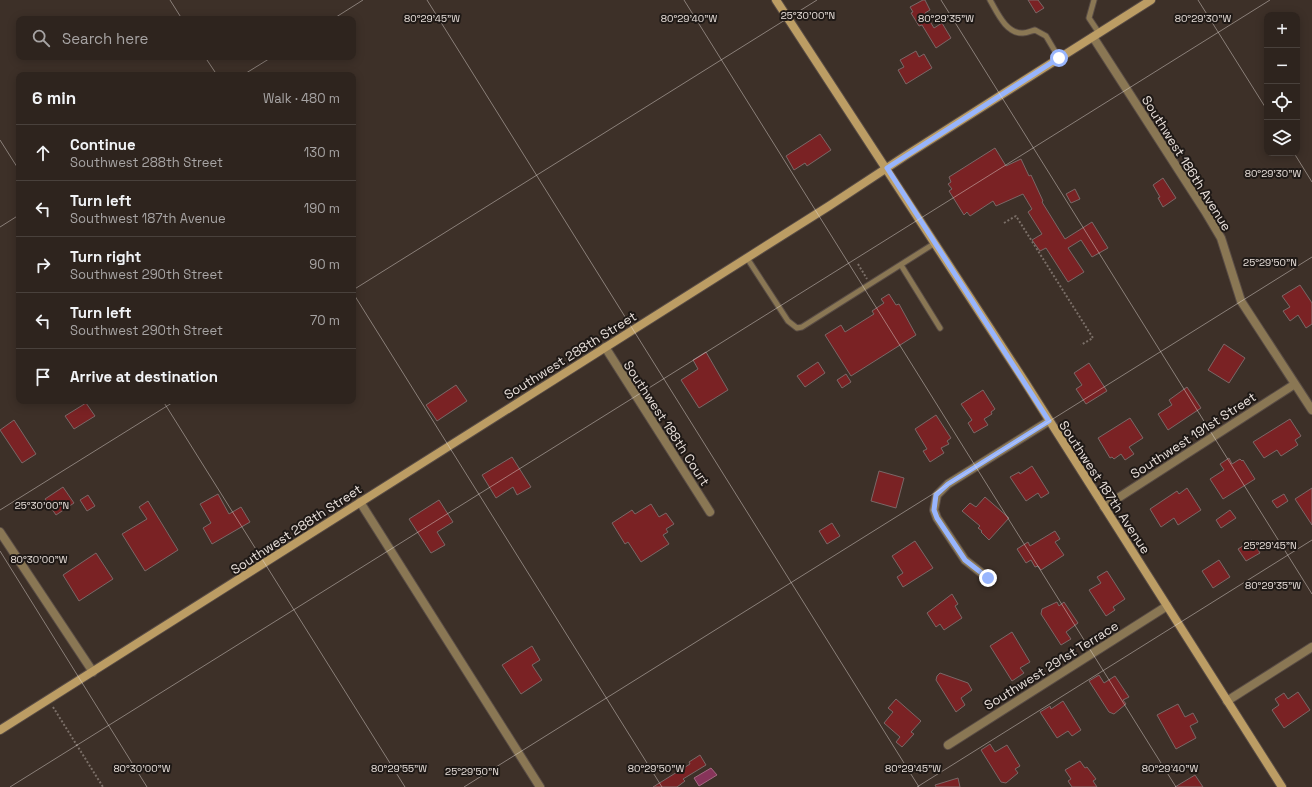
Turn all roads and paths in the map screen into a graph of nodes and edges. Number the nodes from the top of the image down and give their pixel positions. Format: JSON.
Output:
{"nodes":[{"id":1,"x":776,"y":0,"type":"edge"},
{"id":2,"x":990,"y":0,"type":"edge"},
{"id":3,"x":1094,"y":0,"type":"edge"},
{"id":4,"x":1151,"y":0,"type":"edge"},
{"id":5,"x":1096,"y":35,"type":"junction"},
{"id":6,"x":1059,"y":58,"type":"junction"},
{"id":7,"x":887,"y":168,"type":"junction"},
{"id":8,"x":1004,"y":223,"type":"dead end"},
{"id":9,"x":935,"y":243,"type":"junction"},
{"id":10,"x":747,"y":258,"type":"junction"},
{"id":11,"x":858,"y":264,"type":"dead end"},
{"id":12,"x":901,"y":265,"type":"junction"},
{"id":13,"x":870,"y":284,"type":"junction"},
{"id":14,"x":940,"y":328,"type":"dead end"},
{"id":15,"x":1081,"y":345,"type":"dead end"},
{"id":16,"x":604,"y":347,"type":"junction"},
{"id":17,"x":1295,"y":384,"type":"junction"},
{"id":18,"x":1312,"y":410,"type":"edge"},
{"id":19,"x":1049,"y":421,"type":"junction"},
{"id":20,"x":360,"y":502,"type":"junction"},
{"id":21,"x":1104,"y":508,"type":"junction"},
{"id":22,"x":710,"y":512,"type":"dead end"},
{"id":23,"x":0,"y":532,"type":"edge"},
{"id":24,"x":988,"y":578,"type":"dead end"},
{"id":25,"x":1167,"y":606,"type":"junction"},
{"id":26,"x":1312,"y":647,"type":"edge"},
{"id":27,"x":93,"y":672,"type":"junction"},
{"id":28,"x":48,"y":700,"type":"junction"},
{"id":29,"x":1227,"y":700,"type":"junction"},
{"id":30,"x":0,"y":730,"type":"edge"},
{"id":31,"x":948,"y":745,"type":"dead end"},
{"id":32,"x":103,"y":787,"type":"edge"},
{"id":33,"x":540,"y":787,"type":"edge"},
{"id":34,"x":1282,"y":787,"type":"edge"}],
"edges":[{"from":1,"to":7,"type":"street","name":"Southwest 187th Avenue"},
{"from":2,"to":6,"type":"lane"},
{"from":3,"to":5,"type":"lane"},
{"from":4,"to":5,"type":"street","name":"Southwest 288th Street"},
{"from":5,"to":6,"type":"street","name":"Southwest 288th Street"},
{"from":5,"to":17,"type":"street","name":"Southwest 186th Avenue"},
{"from":6,"to":7,"type":"street","name":"Southwest 288th Street"},
{"from":7,"to":9,"type":"street","name":"Southwest 187th Avenue"},
{"from":7,"to":10,"type":"street","name":"Southwest 288th Street"},
{"from":8,"to":15,"type":"path"},
{"from":9,"to":12,"type":"lane"},
{"from":9,"to":19,"type":"street","name":"Southwest 187th Avenue"},
{"from":10,"to":13,"type":"lane"},
{"from":10,"to":16,"type":"street","name":"Southwest 288th Street"},
{"from":11,"to":13,"type":"path"},
{"from":12,"to":13,"type":"lane"},
{"from":12,"to":14,"type":"lane"},
{"from":16,"to":20,"type":"street","name":"Southwest 288th Street"},
{"from":16,"to":22,"type":"street","name":"Southwest 188th Court"},
{"from":17,"to":18,"type":"street","name":"Southwest 186th Avenue"},
{"from":17,"to":21,"type":"street","name":"Southwest 191st Street"},
{"from":19,"to":21,"type":"street","name":"Southwest 187th Avenue"},
{"from":19,"to":24,"type":"street"},
{"from":20,"to":27,"type":"street","name":"Southwest 288th Street"},
{"from":20,"to":33,"type":"street"},
{"from":21,"to":25,"type":"street","name":"Southwest 187th Avenue"},
{"from":23,"to":27,"type":"street"},
{"from":25,"to":29,"type":"street","name":"Southwest 187th Avenue"},
{"from":25,"to":31,"type":"street","name":"Southwest 291st Terrace"},
{"from":26,"to":29,"type":"street"},
{"from":27,"to":28,"type":"street","name":"Southwest 288th Street"},
{"from":28,"to":30,"type":"street","name":"Southwest 288th Street"},
{"from":28,"to":32,"type":"path"},
{"from":29,"to":34,"type":"street","name":"Southwest 187th Avenue"}]}
